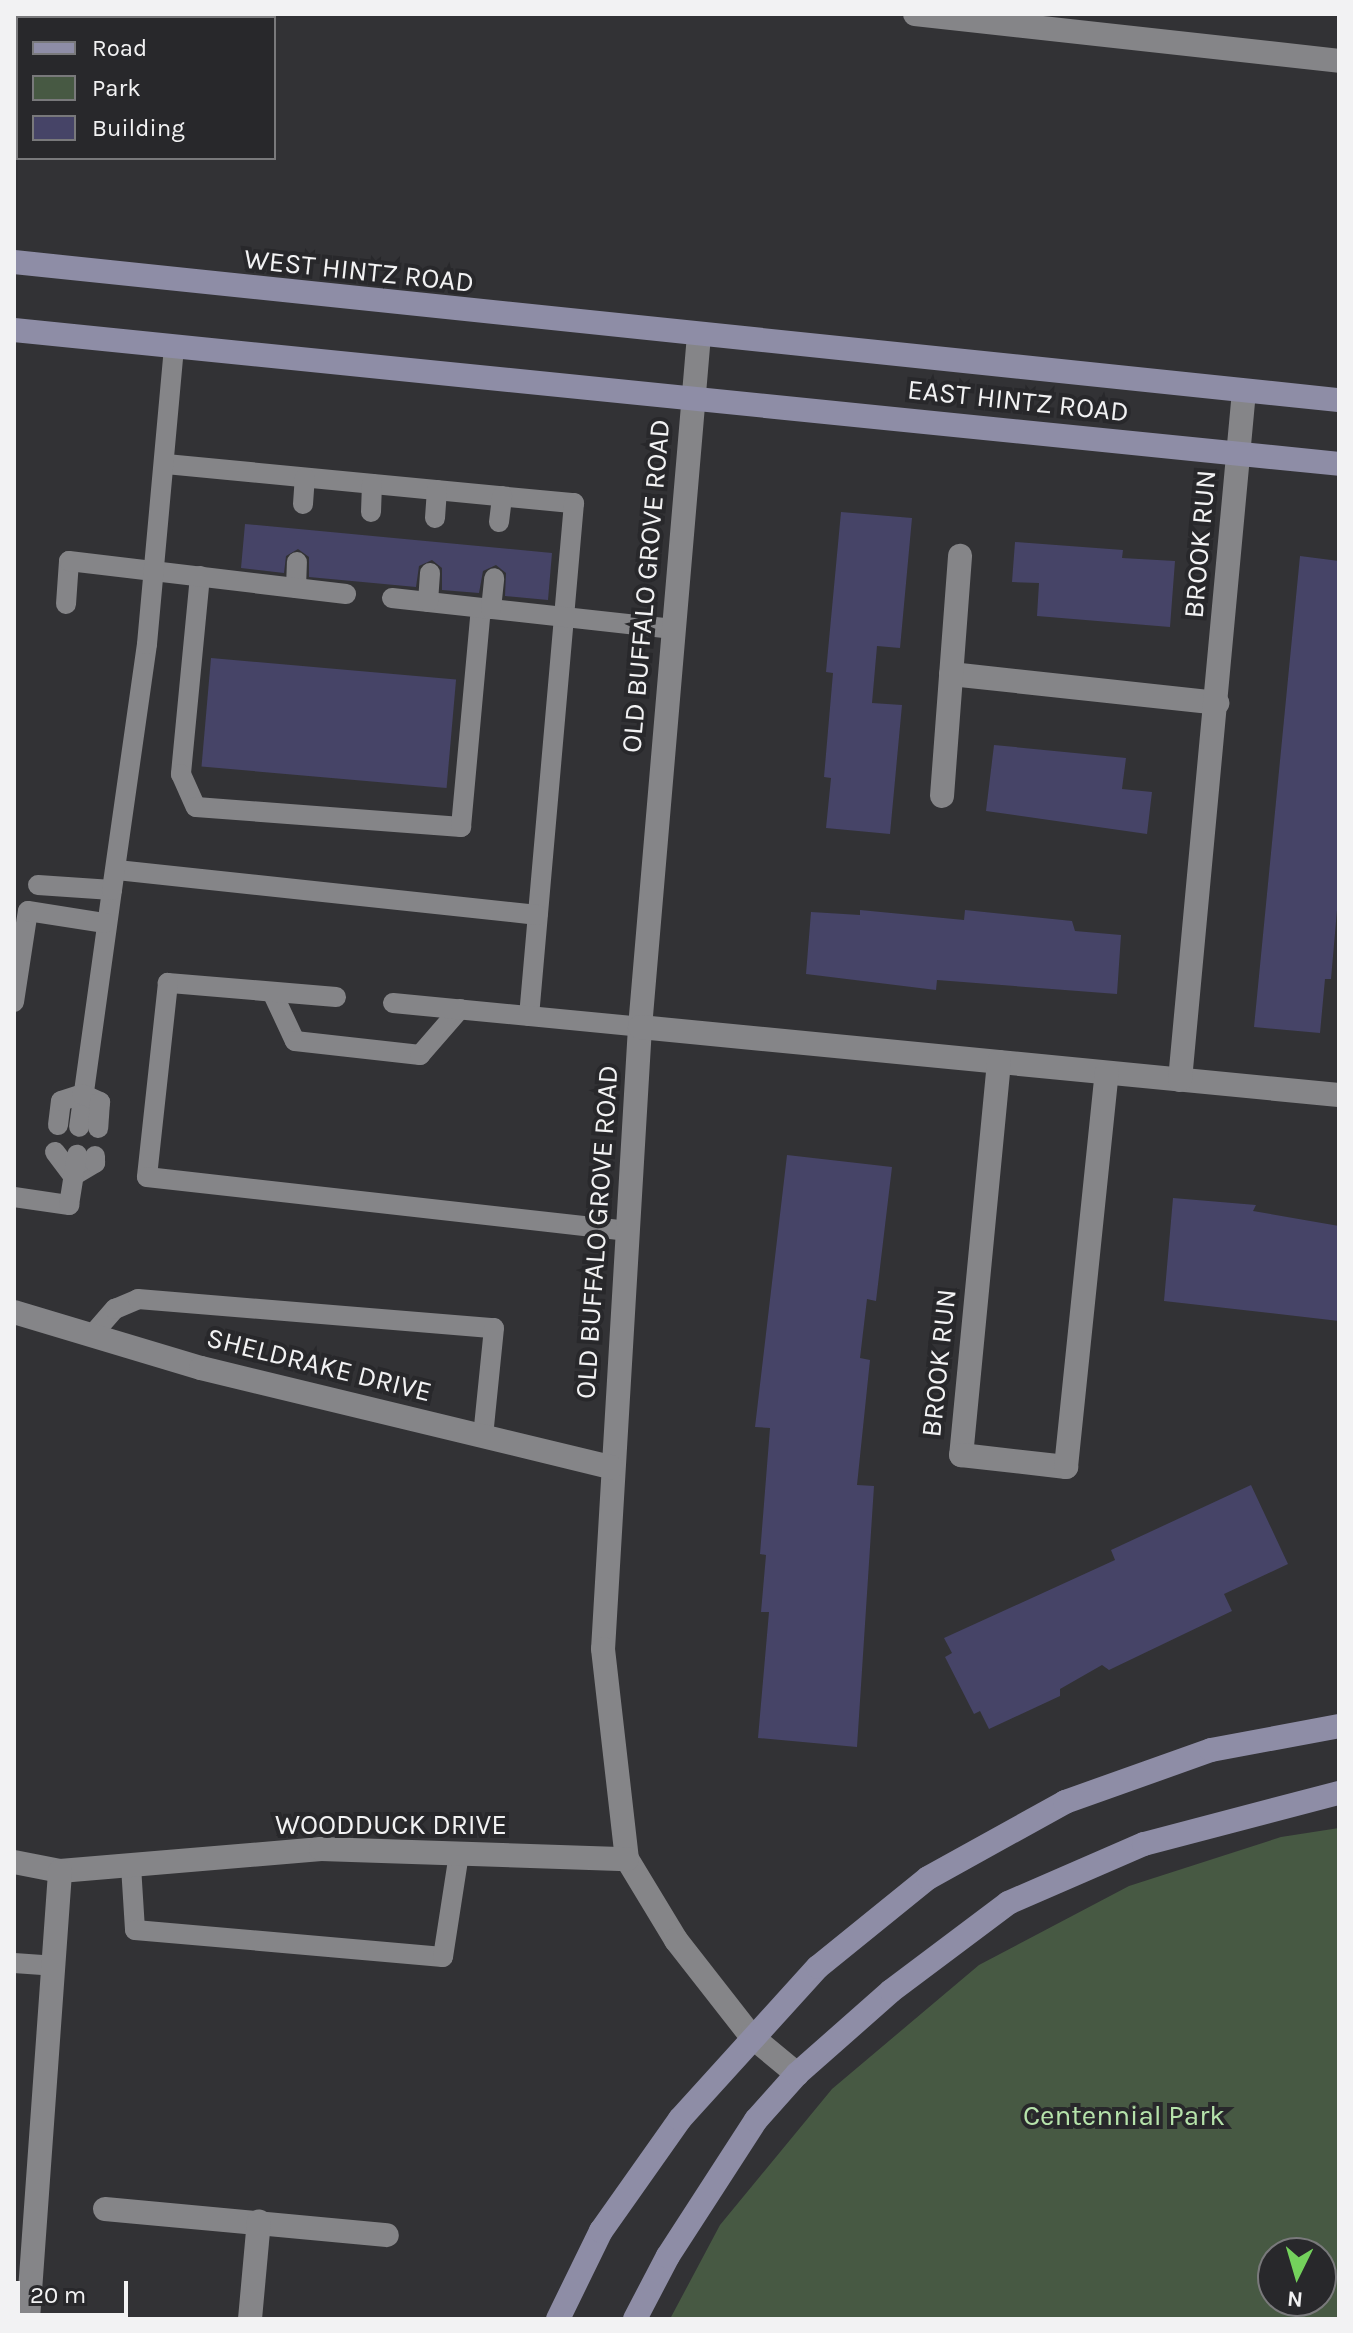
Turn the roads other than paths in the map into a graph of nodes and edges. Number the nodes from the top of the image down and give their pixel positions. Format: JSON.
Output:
{"nodes":[{"id":1,"x":915,"y":14,"type":"edge"},
{"id":2,"x":1068,"y":22,"type":"edge"},
{"id":3,"x":1339,"y":61,"type":"edge"},
{"id":4,"x":14,"y":262,"type":"edge"},
{"id":5,"x":14,"y":330,"type":"edge"},
{"id":6,"x":699,"y":335,"type":"junction"},
{"id":7,"x":174,"y":347,"type":"junction"},
{"id":8,"x":1244,"y":391,"type":"junction"},
{"id":9,"x":691,"y":397,"type":"junction"},
{"id":10,"x":1339,"y":400,"type":"edge"},
{"id":11,"x":1238,"y":454,"type":"junction"},
{"id":12,"x":166,"y":464,"type":"junction"},
{"id":13,"x":1339,"y":464,"type":"edge"},
{"id":14,"x":305,"y":478,"type":"junction"},
{"id":15,"x":372,"y":484,"type":"junction"},
{"id":16,"x":437,"y":490,"type":"junction"},
{"id":17,"x":502,"y":496,"type":"junction"},
{"id":18,"x":303,"y":504,"type":"dead end"},
{"id":19,"x":371,"y":512,"type":"dead end"},
{"id":20,"x":435,"y":518,"type":"dead end"},
{"id":21,"x":499,"y":522,"type":"dead end"},
{"id":22,"x":960,"y":556,"type":"dead end"},
{"id":23,"x":297,"y":562,"type":"dead end"},
{"id":24,"x":156,"y":570,"type":"junction"},
{"id":25,"x":430,"y":573,"type":"dead end"},
{"id":26,"x":200,"y":576,"type":"junction"},
{"id":27,"x":494,"y":578,"type":"dead end"},
{"id":28,"x":296,"y":588,"type":"junction"},
{"id":29,"x":346,"y":594,"type":"dead end"},
{"id":30,"x":392,"y":598,"type":"dead end"},
{"id":31,"x":428,"y":602,"type":"junction"},
{"id":32,"x":66,"y":604,"type":"dead end"},
{"id":33,"x":486,"y":608,"type":"junction"},
{"id":34,"x":567,"y":617,"type":"junction"},
{"id":35,"x":673,"y":629,"type":"junction"},
{"id":36,"x":951,"y":674,"type":"junction"},
{"id":37,"x":1217,"y":703,"type":"junction"},
{"id":38,"x":942,"y":796,"type":"dead end"},
{"id":39,"x":115,"y":880,"type":"junction"},
{"id":40,"x":28,"y":911,"type":"junction"},
{"id":41,"x":538,"y":915,"type":"junction"},
{"id":42,"x":105,"y":923,"type":"junction"},
{"id":43,"x":272,"y":992,"type":"junction"},
{"id":44,"x":336,"y":997,"type":"dead end"},
{"id":45,"x":14,"y":1002,"type":"edge"},
{"id":46,"x":393,"y":1003,"type":"dead end"},
{"id":47,"x":460,"y":1009,"type":"junction"},
{"id":48,"x":529,"y":1016,"type":"junction"},
{"id":49,"x":640,"y":1027,"type":"junction"},
{"id":50,"x":999,"y":1062,"type":"junction"},
{"id":51,"x":1107,"y":1073,"type":"junction"},
{"id":52,"x":1180,"y":1080,"type":"junction"},
{"id":53,"x":82,"y":1094,"type":"junction"},
{"id":54,"x":1339,"y":1095,"type":"edge"},
{"id":55,"x":58,"y":1125,"type":"dead end"},
{"id":56,"x":88,"y":1128,"type":"dead end"},
{"id":57,"x":55,"y":1152,"type":"dead end"},
{"id":58,"x":86,"y":1155,"type":"dead end"},
{"id":59,"x":73,"y":1176,"type":"junction"},
{"id":60,"x":14,"y":1197,"type":"edge"},
{"id":61,"x":626,"y":1231,"type":"junction"},
{"id":62,"x":14,"y":1312,"type":"edge"},
{"id":63,"x":92,"y":1335,"type":"junction"},
{"id":64,"x":483,"y":1436,"type":"junction"},
{"id":65,"x":611,"y":1467,"type":"junction"},
{"id":66,"x":1339,"y":1726,"type":"edge"},
{"id":67,"x":1339,"y":1793,"type":"edge"},
{"id":68,"x":459,"y":1854,"type":"junction"},
{"id":69,"x":627,"y":1859,"type":"junction"},
{"id":70,"x":14,"y":1862,"type":"edge"},
{"id":71,"x":131,"y":1866,"type":"junction"},
{"id":72,"x":60,"y":1871,"type":"junction"},
{"id":73,"x":14,"y":1963,"type":"edge"},
{"id":74,"x":53,"y":1966,"type":"junction"},
{"id":75,"x":751,"y":2036,"type":"junction"},
{"id":76,"x":797,"y":2074,"type":"junction"},
{"id":77,"x":105,"y":2209,"type":"dead end"},
{"id":78,"x":259,"y":2221,"type":"junction"},
{"id":79,"x":387,"y":2235,"type":"dead end"},
{"id":80,"x":28,"y":2319,"type":"edge"},
{"id":81,"x":250,"y":2319,"type":"edge"},
{"id":82,"x":558,"y":2319,"type":"edge"},
{"id":83,"x":635,"y":2319,"type":"edge"}],
"edges":[{"from":1,"to":2,"type":"street"},
{"from":2,"to":3,"type":"street"},
{"from":4,"to":6,"type":"main road","name":"WEST HINTZ ROAD"},
{"from":5,"to":7,"type":"main road"},
{"from":6,"to":8,"type":"main road","name":"EAST HINTZ ROAD"},
{"from":6,"to":9,"type":"street","name":"OLD BUFFALO GROVE ROAD"},
{"from":7,"to":9,"type":"main road"},
{"from":7,"to":12,"type":"lane"},
{"from":8,"to":10,"type":"main road","name":"EAST HINTZ ROAD"},
{"from":8,"to":11,"type":"street","name":"BROOK RUN"},
{"from":9,"to":11,"type":"main road","name":"EAST HINTZ ROAD"},
{"from":9,"to":35,"type":"street","name":"OLD BUFFALO GROVE ROAD"},
{"from":11,"to":13,"type":"main road","name":"EAST HINTZ ROAD"},
{"from":11,"to":37,"type":"street","name":"BROOK RUN"},
{"from":12,"to":14,"type":"lane"},
{"from":12,"to":24,"type":"lane"},
{"from":14,"to":15,"type":"lane"},
{"from":14,"to":18,"type":"lane"},
{"from":15,"to":16,"type":"lane"},
{"from":15,"to":19,"type":"lane"},
{"from":16,"to":17,"type":"lane"},
{"from":16,"to":20,"type":"lane"},
{"from":17,"to":21,"type":"lane"},
{"from":17,"to":34,"type":"lane"},
{"from":22,"to":36,"type":"street"},
{"from":23,"to":28,"type":"lane"},
{"from":24,"to":26,"type":"lane"},
{"from":24,"to":32,"type":"lane"},
{"from":24,"to":39,"type":"lane"},
{"from":25,"to":31,"type":"lane"},
{"from":26,"to":28,"type":"lane"},
{"from":26,"to":33,"type":"lane"},
{"from":27,"to":33,"type":"lane"},
{"from":28,"to":29,"type":"lane"},
{"from":30,"to":31,"type":"lane"},
{"from":31,"to":33,"type":"lane"},
{"from":33,"to":34,"type":"lane"},
{"from":34,"to":35,"type":"lane"},
{"from":34,"to":41,"type":"lane"},
{"from":35,"to":49,"type":"street","name":"OLD BUFFALO GROVE ROAD"},
{"from":36,"to":37,"type":"street"},
{"from":36,"to":38,"type":"street"},
{"from":37,"to":52,"type":"street","name":"BROOK RUN"},
{"from":39,"to":40,"type":"lane"},
{"from":39,"to":41,"type":"lane"},
{"from":39,"to":42,"type":"lane"},
{"from":40,"to":42,"type":"lane"},
{"from":40,"to":45,"type":"lane"},
{"from":41,"to":48,"type":"lane"},
{"from":42,"to":53,"type":"lane"},
{"from":43,"to":44,"type":"lane"},
{"from":43,"to":47,"type":"lane"},
{"from":43,"to":61,"type":"lane"},
{"from":46,"to":47,"type":"lane"},
{"from":47,"to":48,"type":"lane"},
{"from":48,"to":49,"type":"lane"},
{"from":49,"to":50,"type":"street"},
{"from":49,"to":61,"type":"street","name":"OLD BUFFALO GROVE ROAD"},
{"from":50,"to":51,"type":"street"},
{"from":50,"to":51,"type":"street","name":"BROOK RUN"},
{"from":51,"to":52,"type":"street"},
{"from":52,"to":54,"type":"street"},
{"from":53,"to":55,"type":"lane"},
{"from":53,"to":56,"type":"lane"},
{"from":57,"to":59,"type":"lane"},
{"from":58,"to":59,"type":"lane"},
{"from":59,"to":60,"type":"lane"},
{"from":61,"to":65,"type":"street","name":"OLD BUFFALO GROVE ROAD"},
{"from":62,"to":63,"type":"street","name":"SHELDRAKE DRIVE"},
{"from":63,"to":64,"type":"street","name":"SHELDRAKE DRIVE"},
{"from":63,"to":64,"type":"lane"},
{"from":64,"to":65,"type":"street","name":"SHELDRAKE DRIVE"},
{"from":65,"to":69,"type":"street","name":"OLD BUFFALO GROVE ROAD"},
{"from":66,"to":75,"type":"main road"},
{"from":67,"to":76,"type":"main road"},
{"from":68,"to":69,"type":"street","name":"WOODDUCK DRIVE"},
{"from":68,"to":71,"type":"street","name":"WOODDUCK DRIVE"},
{"from":68,"to":71,"type":"lane"},
{"from":69,"to":75,"type":"street","name":"OLD BUFFALO GROVE ROAD"},
{"from":70,"to":72,"type":"street","name":"WOODDUCK DRIVE"},
{"from":71,"to":72,"type":"street","name":"WOODDUCK DRIVE"},
{"from":72,"to":74,"type":"street"},
{"from":73,"to":74,"type":"lane"},
{"from":74,"to":80,"type":"street"},
{"from":75,"to":76,"type":"street","name":"OLD BUFFALO GROVE ROAD"},
{"from":75,"to":82,"type":"main road"},
{"from":76,"to":83,"type":"main road"},
{"from":77,"to":78,"type":"street"},
{"from":78,"to":79,"type":"street"},
{"from":78,"to":81,"type":"street"}]}
